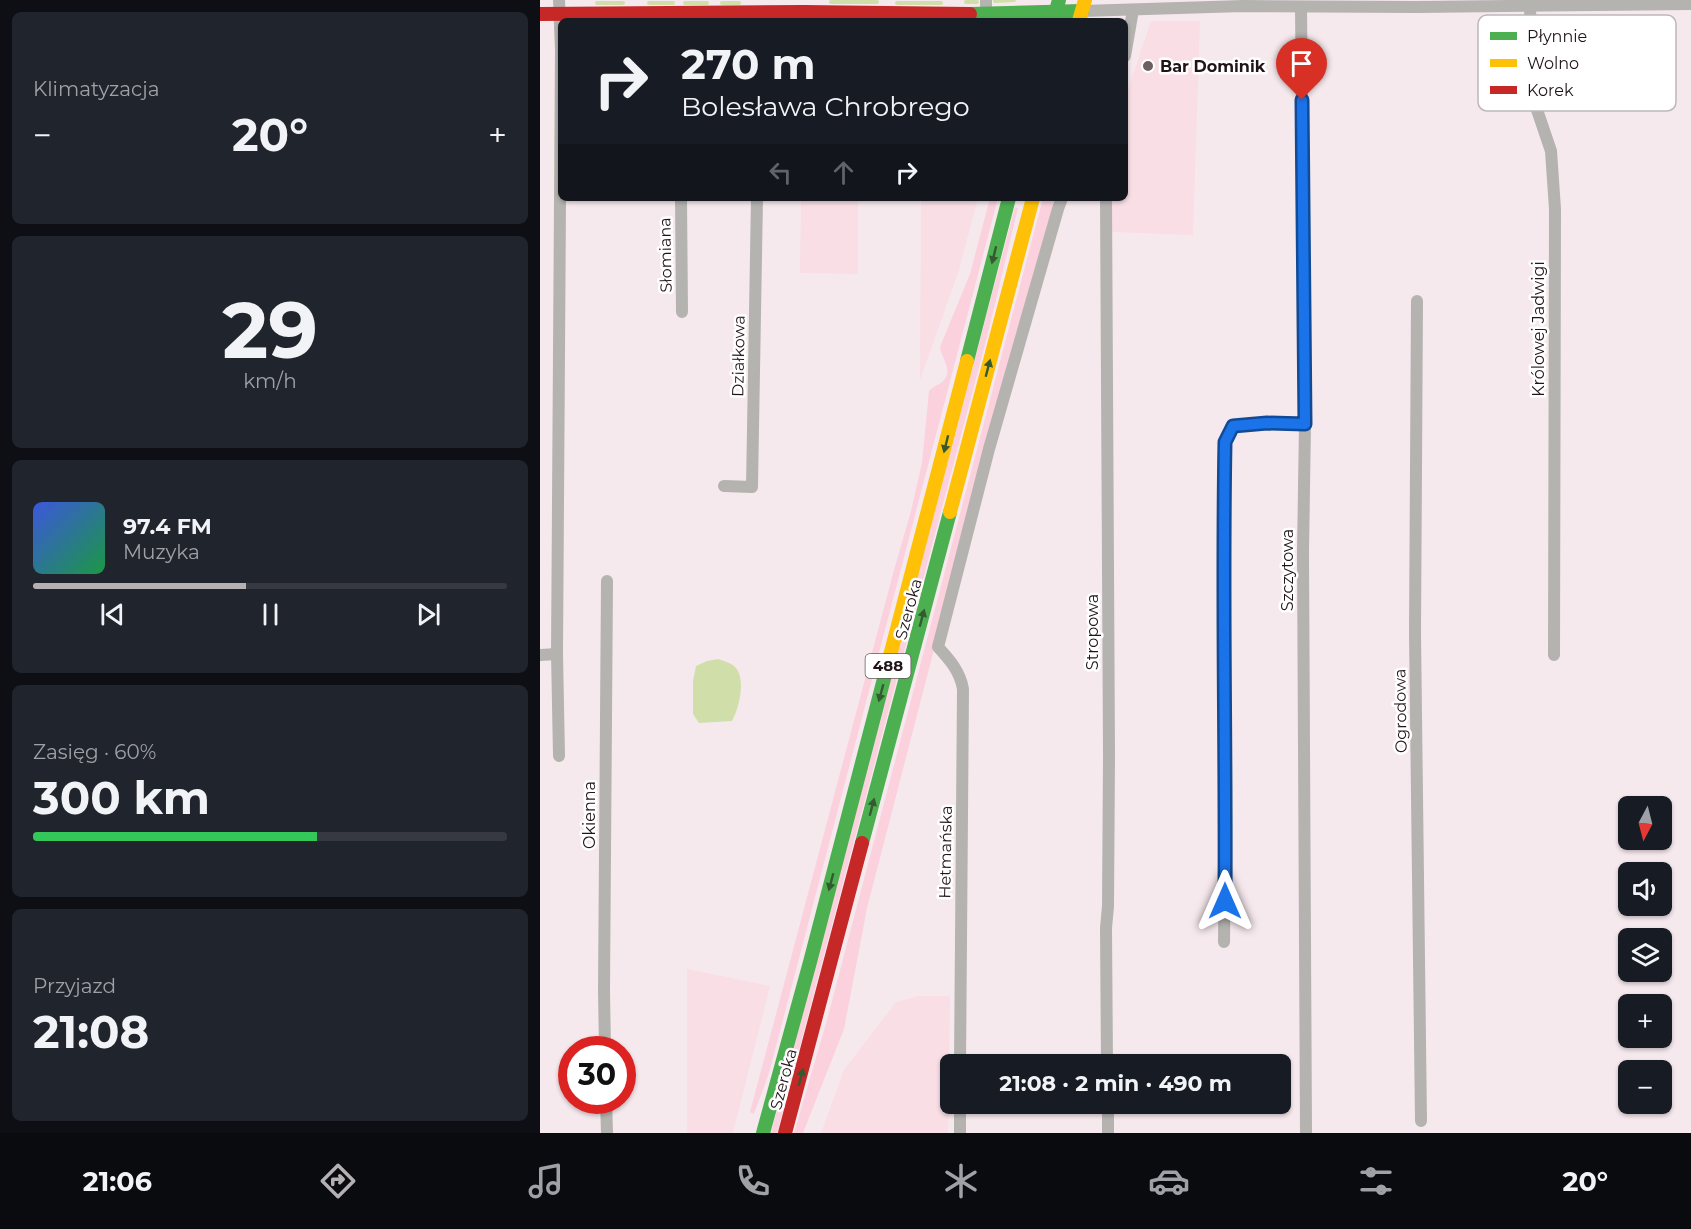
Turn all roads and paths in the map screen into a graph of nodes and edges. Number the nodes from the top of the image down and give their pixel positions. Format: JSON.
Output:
{"nodes":[{"id":1,"x":1417,"y":3,"type":"edge"},
{"id":2,"x":1530,"y":3,"type":"edge"},
{"id":3,"x":1691,"y":4,"type":"edge"},
{"id":4,"x":804,"y":6,"type":"edge"},
{"id":5,"x":559,"y":7,"type":"edge"},
{"id":6,"x":986,"y":7,"type":"edge"},
{"id":7,"x":1301,"y":7,"type":"junction"},
{"id":8,"x":1133,"y":10,"type":"junction"},
{"id":9,"x":1056,"y":11,"type":"edge"},
{"id":10,"x":1082,"y":11,"type":"edge"},
{"id":11,"x":540,"y":14,"type":"edge"},
{"id":12,"x":679,"y":17,"type":"edge"},
{"id":13,"x":759,"y":17,"type":"edge"},
{"id":14,"x":1128,"y":39,"type":"edge"},
{"id":15,"x":1538,"y":111,"type":"edge"},
{"id":16,"x":560,"y":201,"type":"edge"},
{"id":17,"x":681,"y":201,"type":"edge"},
{"id":18,"x":757,"y":201,"type":"edge"},
{"id":19,"x":1007,"y":201,"type":"edge"},
{"id":20,"x":1032,"y":201,"type":"edge"},
{"id":21,"x":1061,"y":201,"type":"edge"},
{"id":22,"x":1106,"y":201,"type":"edge"},
{"id":23,"x":1417,"y":302,"type":"dead end"},
{"id":24,"x":682,"y":312,"type":"dead end"},
{"id":25,"x":1305,"y":424,"type":"junction"},
{"id":26,"x":724,"y":486,"type":"dead end"},
{"id":27,"x":607,"y":581,"type":"dead end"},
{"id":28,"x":557,"y":654,"type":"junction"},
{"id":29,"x":540,"y":655,"type":"edge"},
{"id":30,"x":1554,"y":655,"type":"dead end"},
{"id":31,"x":559,"y":756,"type":"dead end"},
{"id":32,"x":1224,"y":942,"type":"dead end"},
{"id":33,"x":605,"y":1036,"type":"edge"},
{"id":34,"x":960,"y":1054,"type":"edge"},
{"id":35,"x":1107,"y":1054,"type":"edge"},
{"id":36,"x":606,"y":1114,"type":"edge"},
{"id":37,"x":960,"y":1114,"type":"edge"},
{"id":38,"x":1108,"y":1114,"type":"edge"},
{"id":39,"x":1421,"y":1121,"type":"dead end"},
{"id":40,"x":607,"y":1133,"type":"edge"},
{"id":41,"x":763,"y":1133,"type":"edge"},
{"id":42,"x":785,"y":1133,"type":"edge"},
{"id":43,"x":960,"y":1133,"type":"edge"},
{"id":44,"x":1108,"y":1133,"type":"edge"},
{"id":45,"x":1306,"y":1133,"type":"edge"}],
"edges":[{"from":1,"to":2,"type":"street"},
{"from":1,"to":7,"type":"street"},
{"from":2,"to":3,"type":"street"},
{"from":4,"to":6,"type":"main road"},
{"from":4,"to":13,"type":"main road"},
{"from":5,"to":11,"type":"main road"},
{"from":5,"to":12,"type":"main road"},
{"from":6,"to":9,"type":"main road"},
{"from":7,"to":8,"type":"street"},
{"from":7,"to":25,"type":"street","name":"Szczytowa"},
{"from":8,"to":10,"type":"street"},
{"from":8,"to":14,"type":"street"},
{"from":9,"to":10,"type":"main road"},
{"from":12,"to":13,"type":"main road"},
{"from":15,"to":30,"type":"street","name":"Królowej Jadwigi"},
{"from":16,"to":28,"type":"street"},
{"from":17,"to":24,"type":"street","name":"Słomiana"},
{"from":18,"to":26,"type":"street","name":"Działkowa"},
{"from":19,"to":41,"type":"main road","name":"Szeroka","number":"488","one_way":true},
{"from":42,"to":20,"type":"main road","name":"Szeroka","number":"488","one_way":true},
{"from":21,"to":34,"type":"street","name":"Hetmańska"},
{"from":22,"to":35,"type":"street","name":"Stropowa"},
{"from":23,"to":39,"type":"street","name":"Ogrodowa"},
{"from":25,"to":32,"type":"street"},
{"from":25,"to":45,"type":"street","name":"Szczytowa"},
{"from":27,"to":33,"type":"street","name":"Okienna"},
{"from":28,"to":29,"type":"street"},
{"from":28,"to":31,"type":"street"},
{"from":36,"to":40,"type":"street"},
{"from":37,"to":43,"type":"street"},
{"from":38,"to":44,"type":"street"}]}
